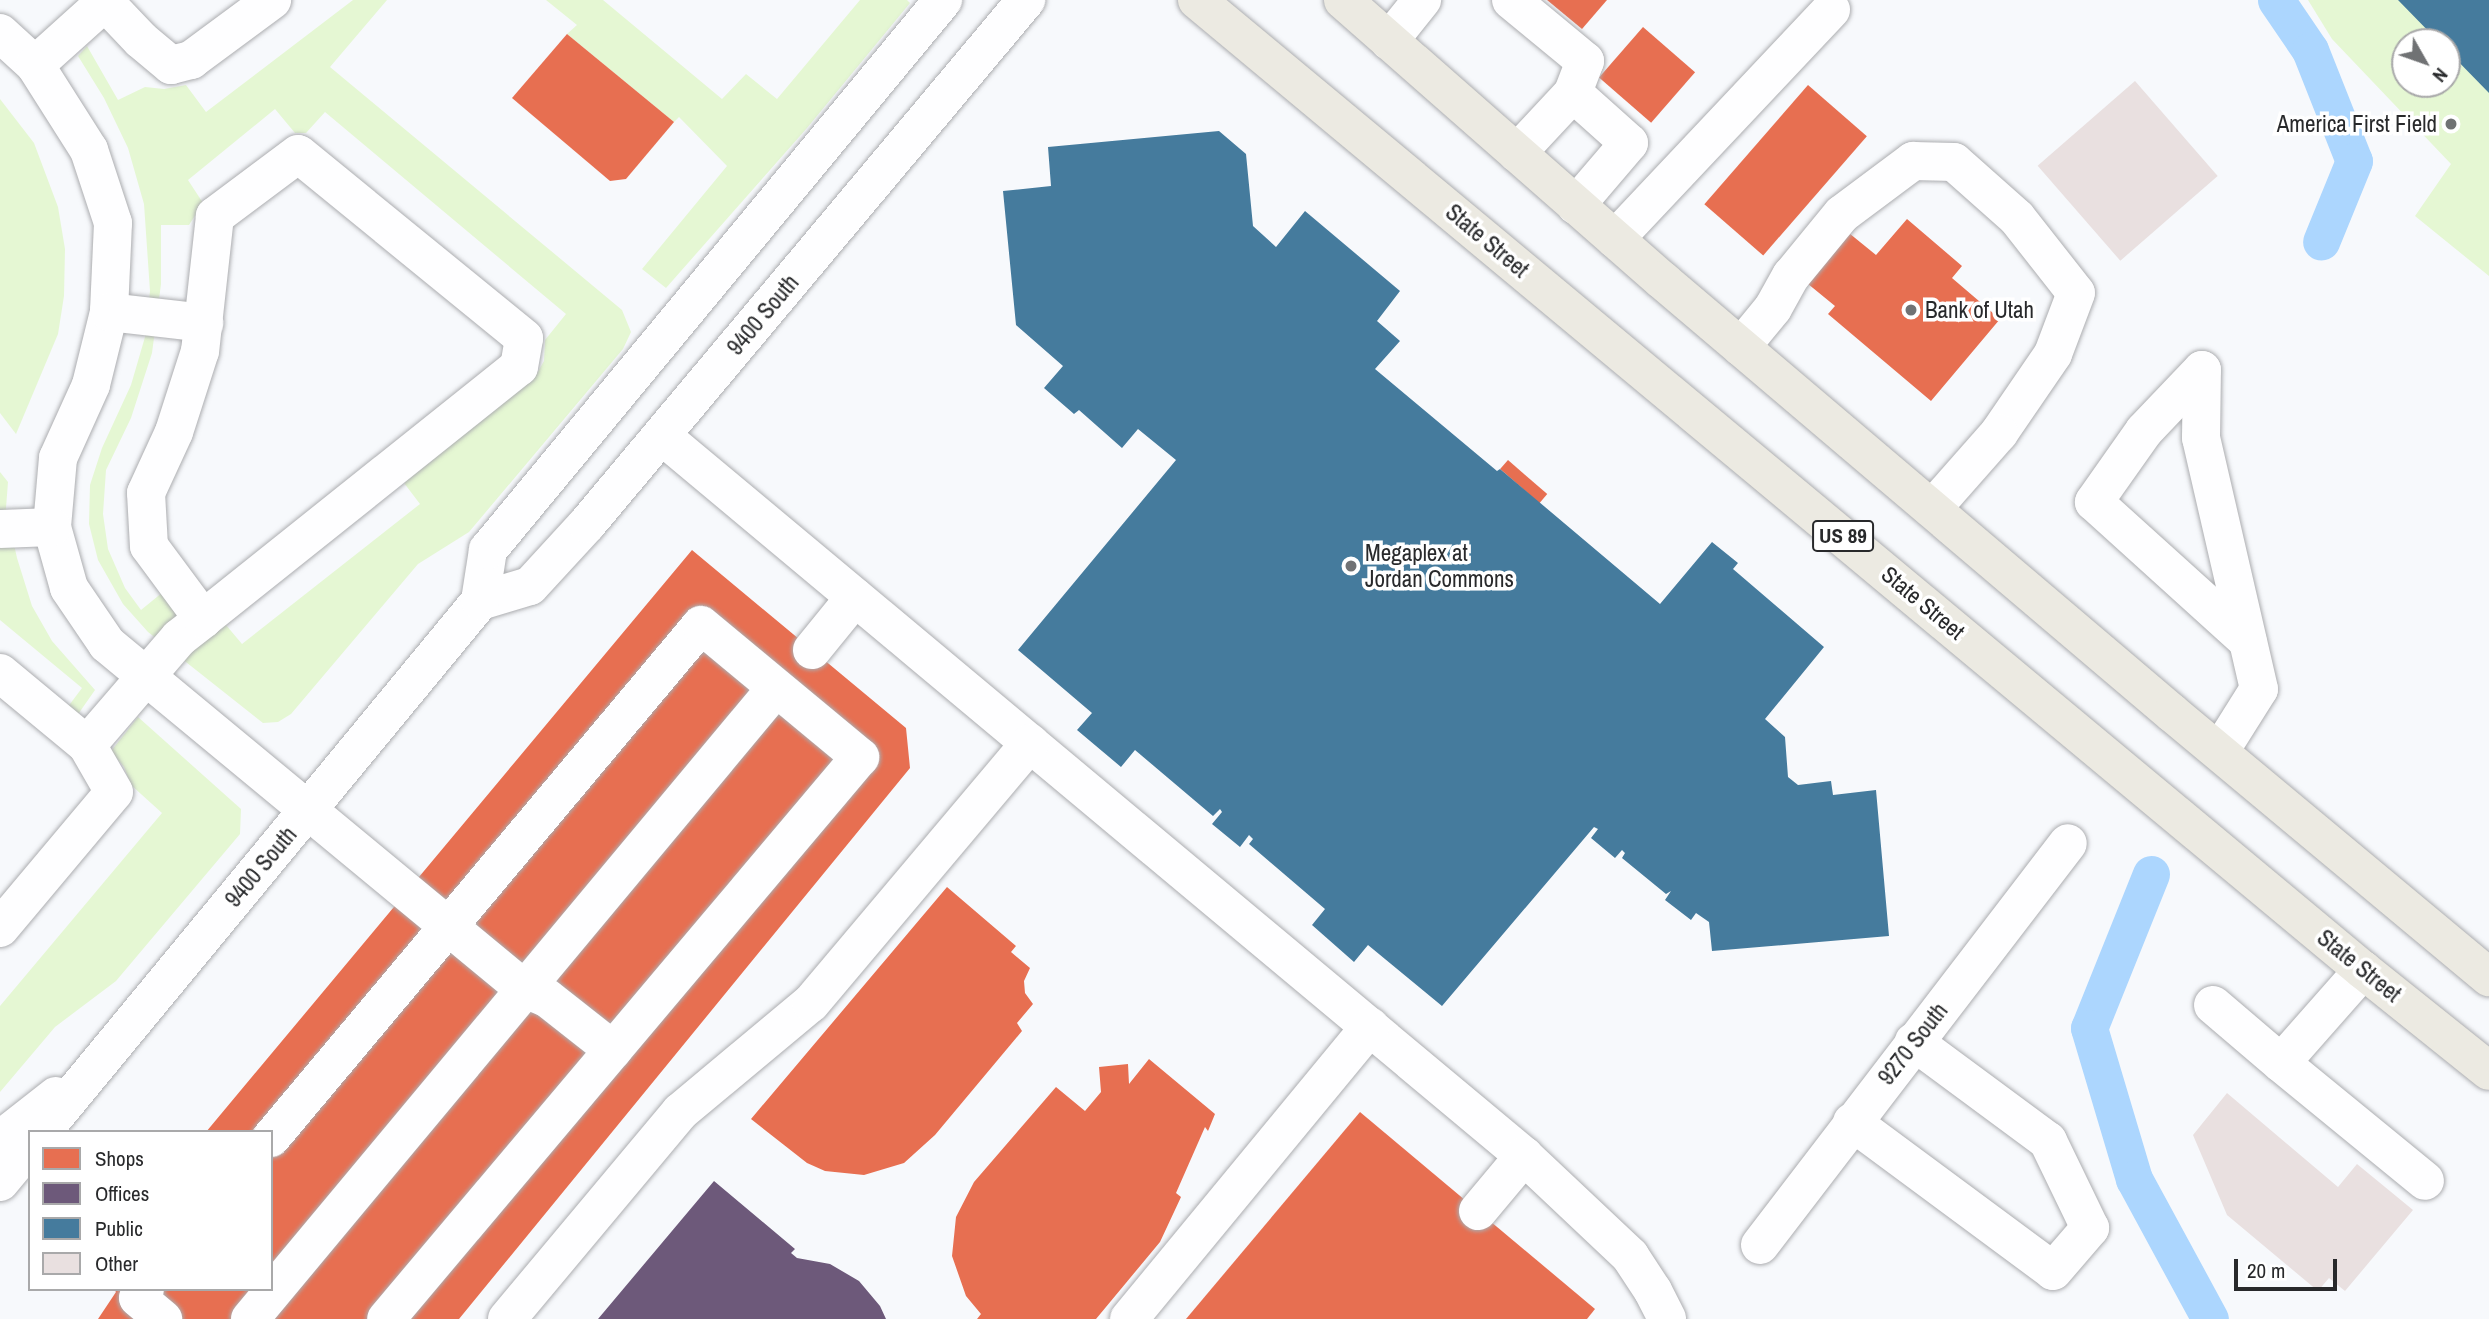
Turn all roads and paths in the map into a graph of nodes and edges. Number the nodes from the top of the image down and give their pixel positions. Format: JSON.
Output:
{"nodes":[{"id":1,"x":272,"y":0,"type":"edge"},
{"id":2,"x":943,"y":0,"type":"edge"},
{"id":3,"x":1026,"y":0,"type":"edge"},
{"id":4,"x":1197,"y":0,"type":"edge"},
{"id":5,"x":1343,"y":0,"type":"edge"},
{"id":6,"x":1422,"y":0,"type":"edge"},
{"id":7,"x":1511,"y":0,"type":"edge"},
{"id":8,"x":104,"y":1,"type":"edge"},
{"id":9,"x":1831,"y":10,"type":"dead end"},
{"id":10,"x":0,"y":33,"type":"edge"},
{"id":11,"x":1389,"y":41,"type":"junction"},
{"id":12,"x":35,"y":65,"type":"junction"},
{"id":13,"x":1573,"y":93,"type":"junction"},
{"id":14,"x":1517,"y":153,"type":"junction"},
{"id":15,"x":1576,"y":205,"type":"junction"},
{"id":16,"x":1615,"y":239,"type":"junction"},
{"id":17,"x":109,"y":312,"type":"junction"},
{"id":18,"x":204,"y":323,"type":"junction"},
{"id":19,"x":1741,"y":347,"type":"junction"},
{"id":20,"x":662,"y":436,"type":"junction"},
{"id":21,"x":1932,"y":509,"type":"junction"},
{"id":22,"x":52,"y":527,"type":"junction"},
{"id":23,"x":0,"y":529,"type":"edge"},
{"id":24,"x":855,"y":597,"type":"junction"},
{"id":25,"x":480,"y":601,"type":"junction"},
{"id":26,"x":203,"y":619,"type":"junction"},
{"id":27,"x":2248,"y":641,"type":"junction"},
{"id":28,"x":812,"y":650,"type":"dead end"},
{"id":29,"x":0,"y":673,"type":"edge"},
{"id":30,"x":147,"y":676,"type":"junction"},
{"id":31,"x":776,"y":688,"type":"junction"},
{"id":32,"x":1030,"y":743,"type":"junction"},
{"id":33,"x":87,"y":745,"type":"junction"},
{"id":34,"x":2220,"y":751,"type":"junction"},
{"id":35,"x":309,"y":810,"type":"junction"},
{"id":36,"x":2068,"y":844,"type":"dead end"},
{"id":37,"x":448,"y":926,"type":"junction"},
{"id":38,"x":0,"y":928,"type":"edge"},
{"id":39,"x":2363,"y":970,"type":"junction"},
{"id":40,"x":2489,"y":977,"type":"edge"},
{"id":41,"x":523,"y":988,"type":"junction"},
{"id":42,"x":2213,"y":1005,"type":"dead end"},
{"id":43,"x":1370,"y":1027,"type":"junction"},
{"id":44,"x":1914,"y":1042,"type":"junction"},
{"id":45,"x":613,"y":1050,"type":"junction"},
{"id":46,"x":99,"y":1062,"type":"junction"},
{"id":47,"x":2281,"y":1063,"type":"junction"},
{"id":48,"x":2489,"y":1071,"type":"edge"},
{"id":49,"x":1852,"y":1122,"type":"junction"},
{"id":50,"x":44,"y":1130,"type":"edge"},
{"id":51,"x":273,"y":1136,"type":"edge"},
{"id":52,"x":0,"y":1140,"type":"edge"},
{"id":53,"x":28,"y":1148,"type":"edge"},
{"id":54,"x":1524,"y":1157,"type":"junction"},
{"id":55,"x":2425,"y":1181,"type":"dead end"},
{"id":56,"x":0,"y":1182,"type":"edge"},
{"id":57,"x":1478,"y":1211,"type":"dead end"},
{"id":58,"x":1759,"y":1245,"type":"dead end"},
{"id":59,"x":143,"y":1291,"type":"edge"},
{"id":60,"x":163,"y":1319,"type":"edge"},
{"id":61,"x":250,"y":1319,"type":"edge"},
{"id":62,"x":386,"y":1319,"type":"edge"},
{"id":63,"x":507,"y":1319,"type":"edge"},
{"id":64,"x":1129,"y":1319,"type":"edge"},
{"id":65,"x":1667,"y":1319,"type":"edge"}],
"edges":[{"from":1,"to":8,"type":"street"},
{"from":2,"to":25,"type":"street"},
{"from":3,"to":20,"type":"street","name":"9400 South"},
{"from":4,"to":39,"type":"main road","name":"State Street","number":"US 89"},
{"from":5,"to":11,"type":"main road"},
{"from":6,"to":11,"type":"street"},
{"from":7,"to":13,"type":"street"},
{"from":8,"to":12,"type":"street"},
{"from":9,"to":16,"type":"street"},
{"from":10,"to":12,"type":"street"},
{"from":11,"to":14,"type":"main road"},
{"from":12,"to":17,"type":"street"},
{"from":13,"to":14,"type":"street"},
{"from":13,"to":15,"type":"street"},
{"from":14,"to":15,"type":"main road"},
{"from":15,"to":16,"type":"main road"},
{"from":16,"to":19,"type":"main road"},
{"from":17,"to":18,"type":"street"},
{"from":17,"to":22,"type":"street"},
{"from":18,"to":26,"type":"street"},
{"from":18,"to":26,"type":"street"},
{"from":19,"to":21,"type":"main road"},
{"from":19,"to":21,"type":"street"},
{"from":20,"to":24,"type":"street"},
{"from":20,"to":25,"type":"street","name":"9400 South"},
{"from":21,"to":34,"type":"main road"},
{"from":22,"to":23,"type":"street"},
{"from":22,"to":30,"type":"street"},
{"from":24,"to":28,"type":"street"},
{"from":24,"to":32,"type":"street"},
{"from":25,"to":35,"type":"street","name":"9400 South"},
{"from":26,"to":30,"type":"street"},
{"from":27,"to":27,"type":"street"},
{"from":27,"to":34,"type":"street"},
{"from":29,"to":33,"type":"street"},
{"from":30,"to":33,"type":"street"},
{"from":30,"to":35,"type":"street"},
{"from":31,"to":37,"type":"street"},
{"from":31,"to":41,"type":"street"},
{"from":31,"to":45,"type":"street"},
{"from":32,"to":43,"type":"street"},
{"from":32,"to":63,"type":"street"},
{"from":33,"to":38,"type":"street"},
{"from":34,"to":40,"type":"main road"},
{"from":35,"to":37,"type":"street"},
{"from":35,"to":46,"type":"street","name":"9400 South"},
{"from":36,"to":44,"type":"street","name":"9270 South"},
{"from":37,"to":41,"type":"street"},
{"from":37,"to":51,"type":"street"},
{"from":39,"to":47,"type":"street"},
{"from":39,"to":48,"type":"main road","name":"State Street","number":"US 89"},
{"from":41,"to":45,"type":"street"},
{"from":41,"to":61,"type":"street"},
{"from":42,"to":47,"type":"street"},
{"from":43,"to":54,"type":"street"},
{"from":43,"to":64,"type":"street"},
{"from":44,"to":49,"type":"street","name":"9270 South"},
{"from":44,"to":49,"type":"street"},
{"from":45,"to":62,"type":"street"},
{"from":46,"to":50,"type":"street","name":"9400 South"},
{"from":46,"to":52,"type":"street"},
{"from":47,"to":55,"type":"street"},
{"from":49,"to":58,"type":"street","name":"9270 South"},
{"from":53,"to":56,"type":"street"},
{"from":54,"to":57,"type":"street"},
{"from":54,"to":65,"type":"street"},
{"from":59,"to":60,"type":"street"}]}
